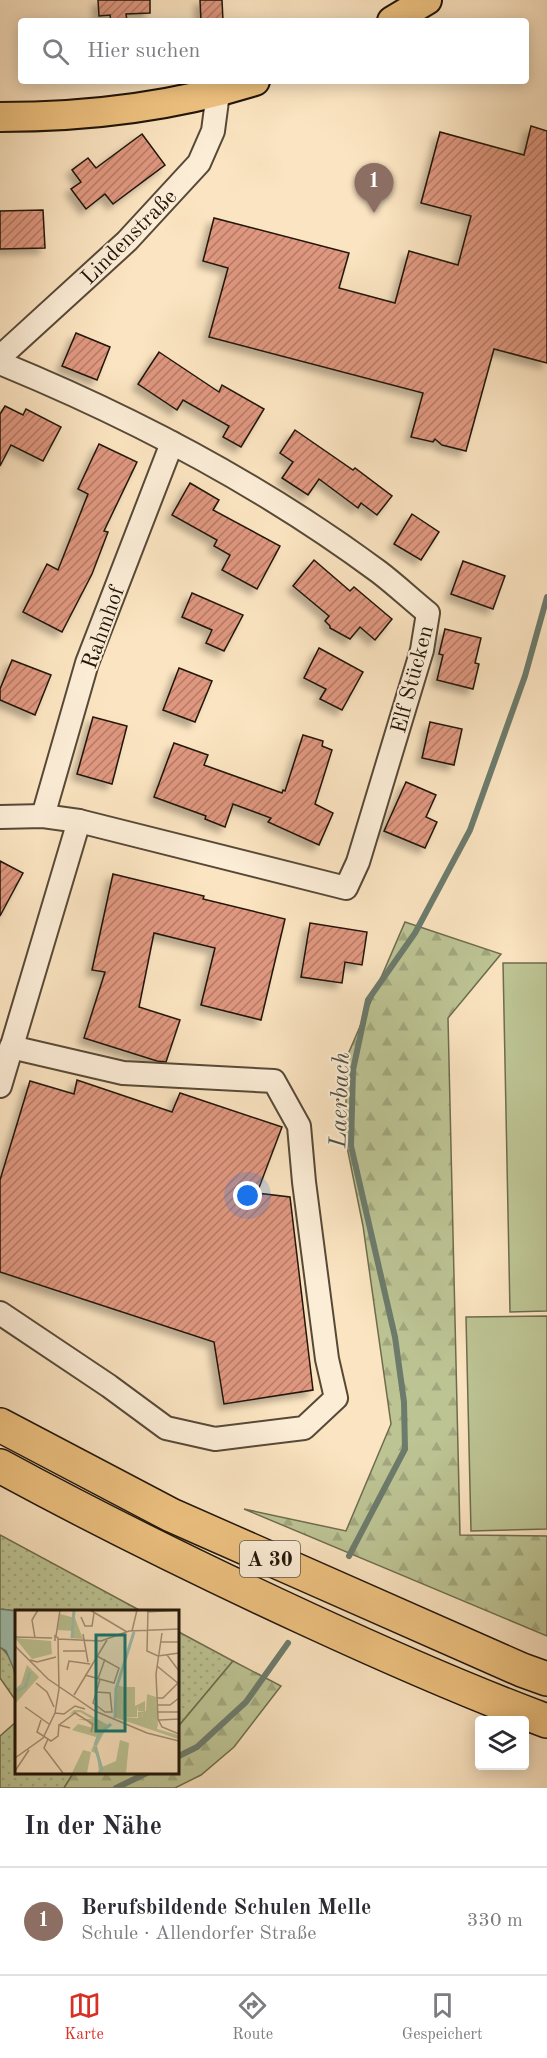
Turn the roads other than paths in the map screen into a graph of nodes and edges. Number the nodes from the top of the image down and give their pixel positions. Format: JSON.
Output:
{"nodes":[{"id":1,"x":427,"y":0,"type":"edge"},
{"id":2,"x":397,"y":18,"type":"edge"},
{"id":3,"x":246,"y":84,"type":"edge"},
{"id":4,"x":218,"y":93,"type":"junction"},
{"id":5,"x":0,"y":117,"type":"edge"},
{"id":6,"x":0,"y":357,"type":"edge"},
{"id":7,"x":0,"y":363,"type":"edge"},
{"id":8,"x":172,"y":443,"type":"junction"},
{"id":9,"x":43,"y":816,"type":"junction"},
{"id":10,"x":0,"y":817,"type":"edge"},
{"id":11,"x":78,"y":821,"type":"junction"},
{"id":12,"x":11,"y":1047,"type":"junction"},
{"id":13,"x":0,"y":1086,"type":"edge"},
{"id":14,"x":0,"y":1313,"type":"edge"},
{"id":15,"x":0,"y":1425,"type":"edge"},
{"id":16,"x":0,"y":1466,"type":"edge"},
{"id":17,"x":547,"y":1679,"type":"edge"},
{"id":18,"x":547,"y":1721,"type":"edge"}],
"edges":[{"from":1,"to":2,"type":"main road"},
{"from":3,"to":4,"type":"main road"},
{"from":4,"to":5,"type":"main road"},
{"from":4,"to":6,"type":"street","name":"Lindenstraße"},
{"from":7,"to":8,"type":"street","name":"Elf Stücken"},
{"from":8,"to":9,"type":"street","name":"Rahmhof"},
{"from":8,"to":11,"type":"street","name":"Elf Stücken"},
{"from":9,"to":10,"type":"street","name":"Elf Stücken"},
{"from":9,"to":11,"type":"street","name":"Elf Stücken"},
{"from":11,"to":12,"type":"street"},
{"from":12,"to":13,"type":"street"},
{"from":12,"to":14,"type":"street"},
{"from":15,"to":17,"type":"highway","number":"A 30"},
{"from":16,"to":18,"type":"highway","number":"A 30"}]}
